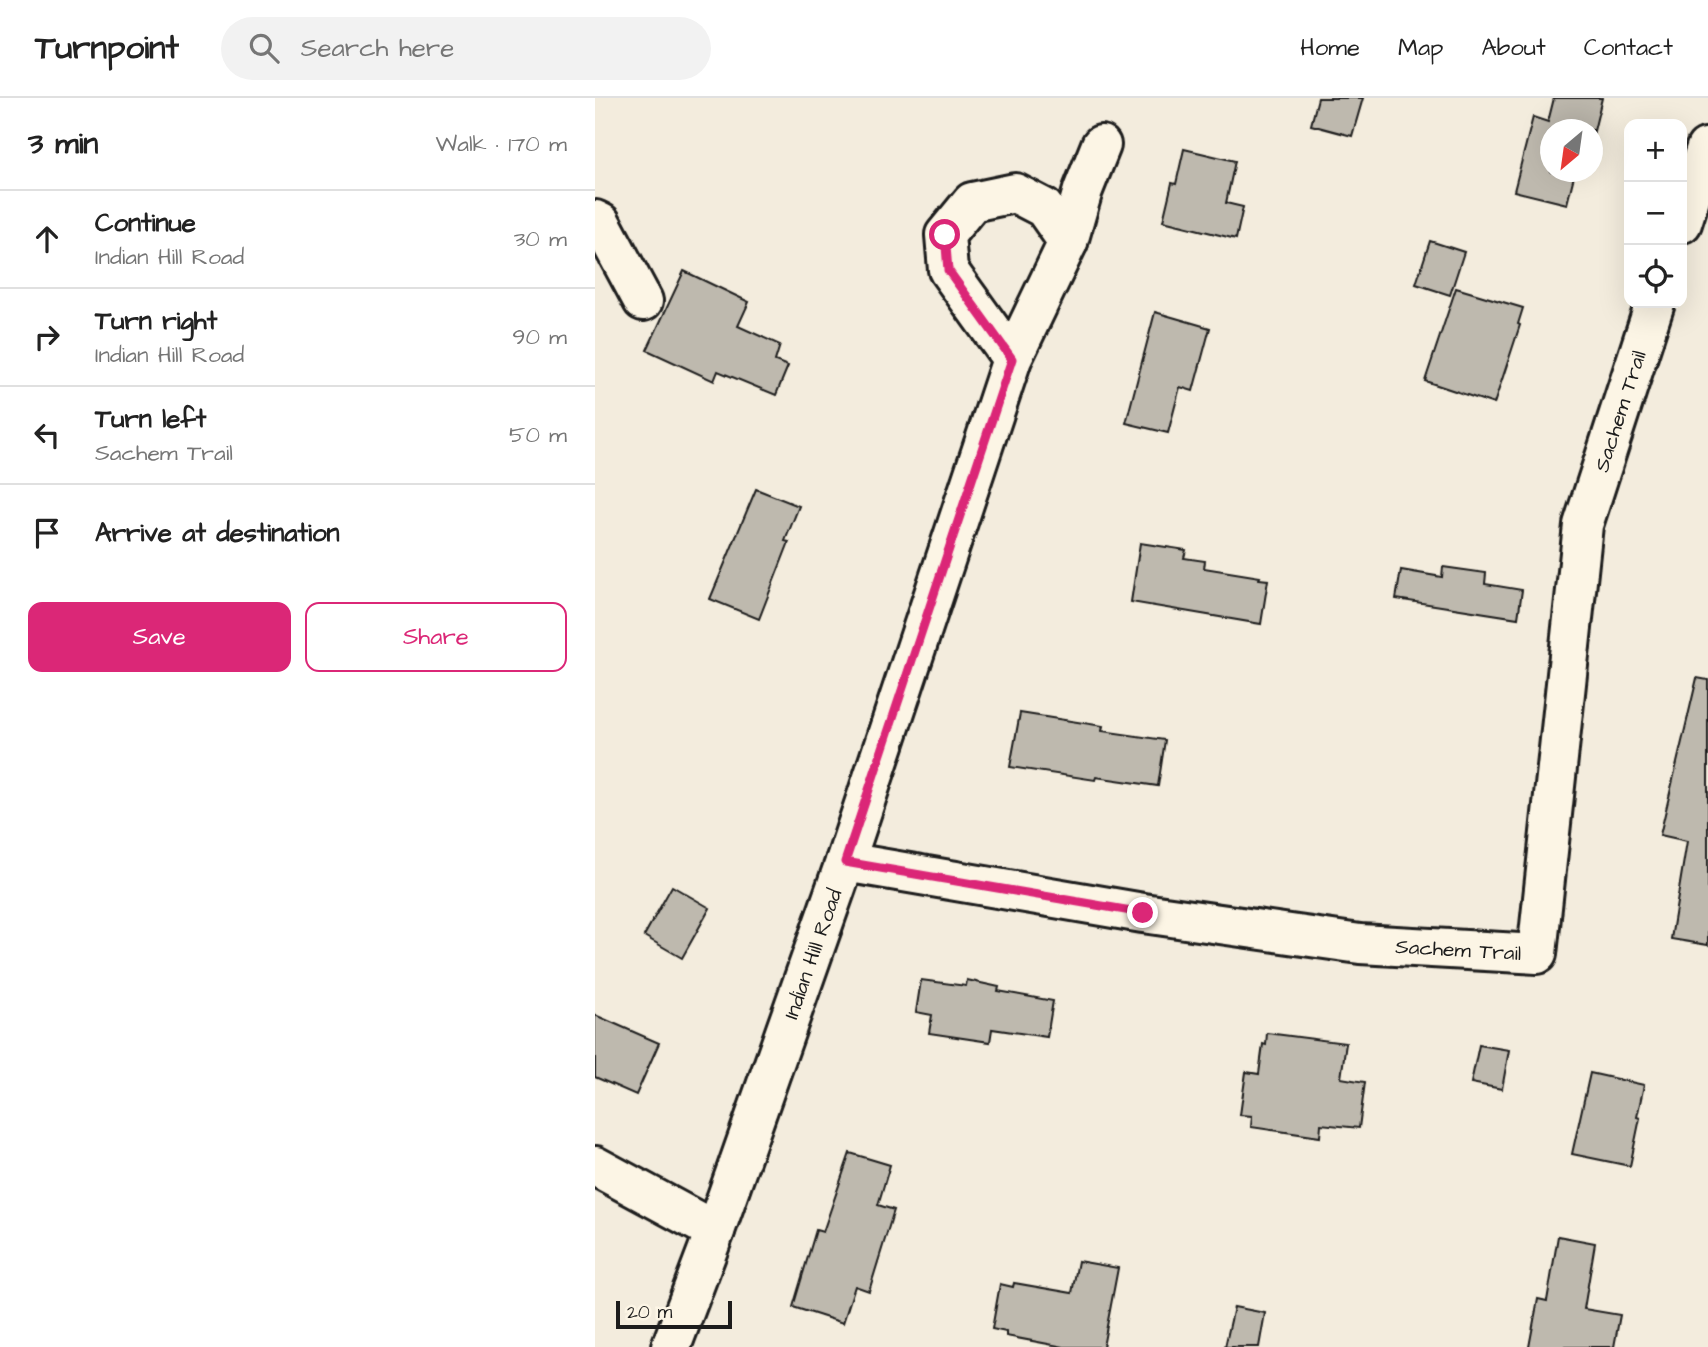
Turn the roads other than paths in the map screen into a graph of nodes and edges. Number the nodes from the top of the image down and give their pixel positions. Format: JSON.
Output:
{"nodes":[{"id":1,"x":1101,"y":145,"type":"dead end"},
{"id":2,"x":1706,"y":148,"type":"dead end"},
{"id":3,"x":1687,"y":207,"type":"edge"},
{"id":4,"x":595,"y":220,"type":"edge"},
{"id":5,"x":1068,"y":242,"type":"junction"},
{"id":6,"x":643,"y":301,"type":"dead end"},
{"id":7,"x":1653,"y":308,"type":"edge"},
{"id":8,"x":1012,"y":359,"type":"junction"},
{"id":9,"x":845,"y":862,"type":"junction"},
{"id":10,"x":595,"y":1166,"type":"edge"},
{"id":11,"x":715,"y":1231,"type":"junction"},
{"id":12,"x":671,"y":1347,"type":"edge"}],
"edges":[{"from":1,"to":5,"type":"street","name":"Indian Hill Road"},
{"from":2,"to":3,"type":"street"},
{"from":4,"to":6,"type":"street"},
{"from":5,"to":8,"type":"street","name":"Indian Hill Road"},
{"from":5,"to":8,"type":"street"},
{"from":7,"to":9,"type":"street","name":"Sachem Trail"},
{"from":8,"to":9,"type":"street","name":"Indian Hill Road"},
{"from":9,"to":11,"type":"street","name":"Indian Hill Road"},
{"from":10,"to":11,"type":"street"},
{"from":11,"to":12,"type":"street","name":"Indian Hill Road"}]}
